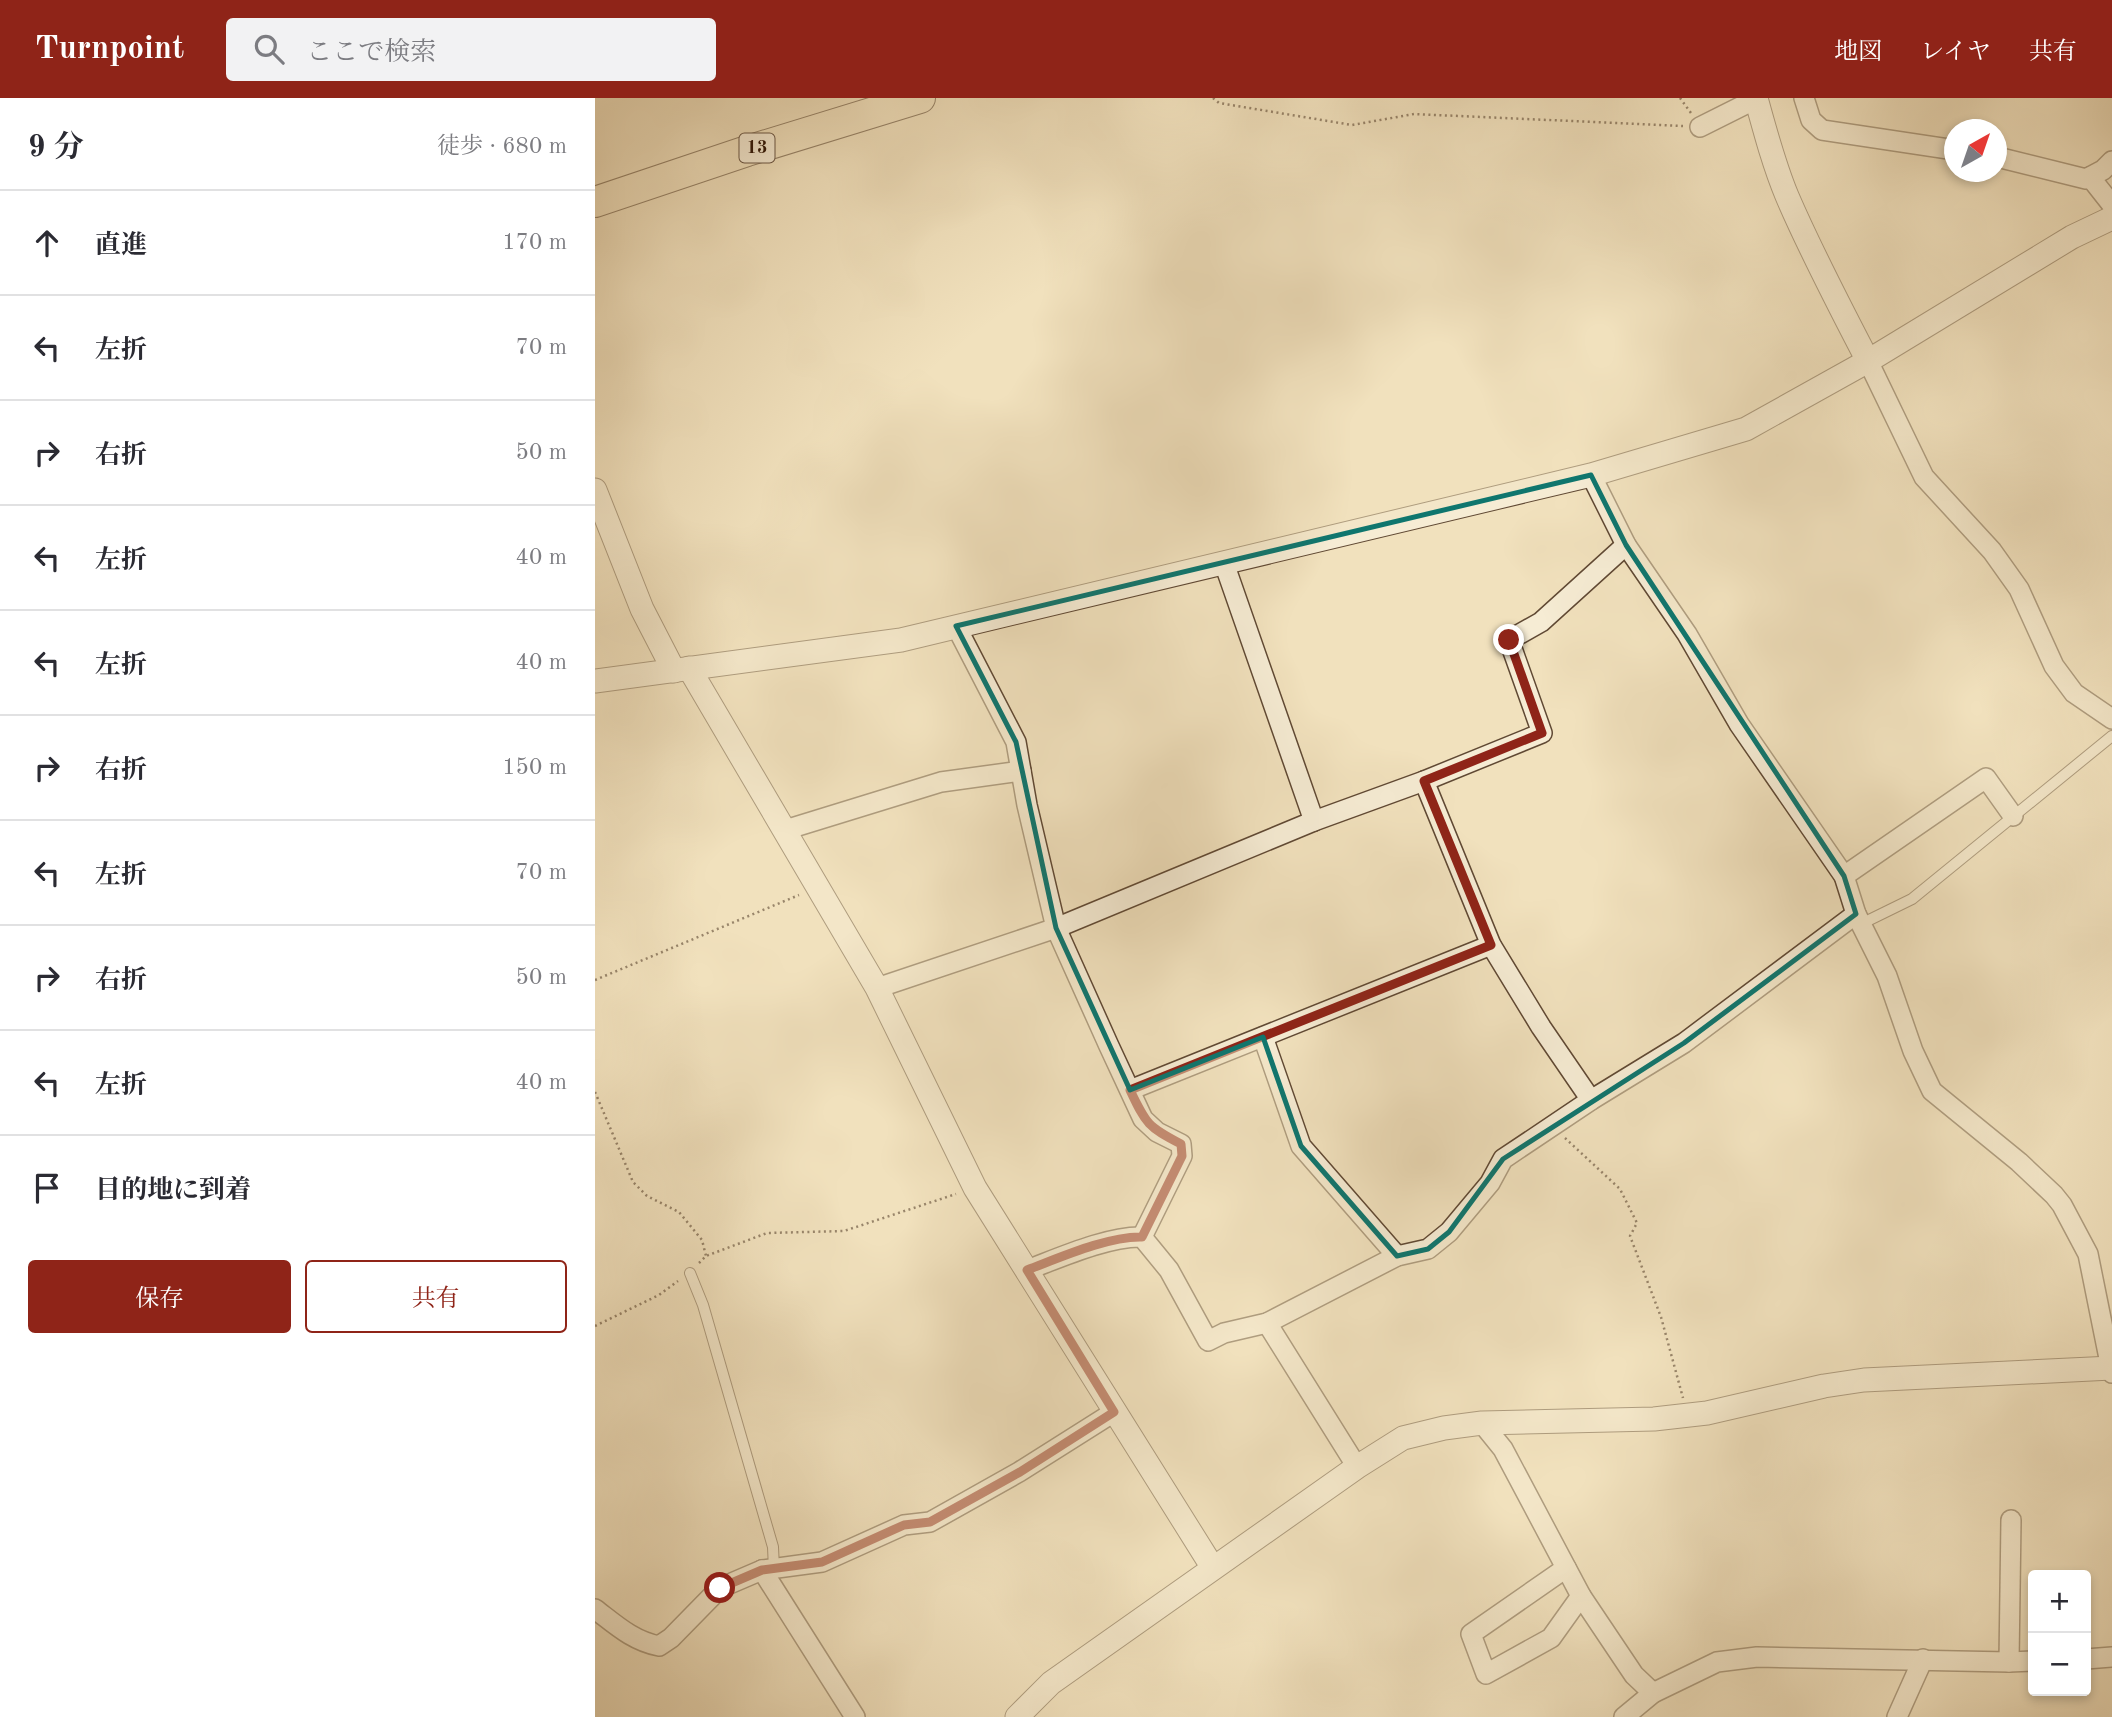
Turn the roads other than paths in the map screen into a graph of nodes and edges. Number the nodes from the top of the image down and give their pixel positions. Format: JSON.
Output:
{"nodes":[{"id":1,"x":920,"y":98,"type":"edge"},
{"id":2,"x":1757,"y":98,"type":"edge"},
{"id":3,"x":1804,"y":98,"type":"edge"},
{"id":4,"x":1700,"y":127,"type":"road end"},
{"id":5,"x":1944,"y":148,"type":"edge"},
{"id":6,"x":2007,"y":159,"type":"edge"},
{"id":7,"x":2112,"y":161,"type":"edge"},
{"id":8,"x":2090,"y":177,"type":"junction"},
{"id":9,"x":595,"y":202,"type":"edge"},
{"id":10,"x":2112,"y":205,"type":"edge"},
{"id":11,"x":2112,"y":218,"type":"edge"},
{"id":12,"x":1868,"y":361,"type":"junction"},
{"id":13,"x":1591,"y":475,"type":"junction"},
{"id":14,"x":595,"y":489,"type":"edge"},
{"id":15,"x":1626,"y":545,"type":"junction"},
{"id":16,"x":1224,"y":563,"type":"junction"},
{"id":17,"x":956,"y":626,"type":"junction"},
{"id":18,"x":681,"y":670,"type":"junction"},
{"id":19,"x":595,"y":681,"type":"edge"},
{"id":20,"x":2112,"y":719,"type":"edge"},
{"id":21,"x":2112,"y":736,"type":"edge"},
{"id":22,"x":1021,"y":771,"type":"junction"},
{"id":23,"x":1424,"y":781,"type":"junction"},
{"id":24,"x":2013,"y":816,"type":"junction"},
{"id":25,"x":1314,"y":821,"type":"junction"},
{"id":26,"x":785,"y":830,"type":"junction"},
{"id":27,"x":1844,"y":876,"type":"junction"},
{"id":28,"x":1859,"y":919,"type":"junction"},
{"id":29,"x":1056,"y":928,"type":"junction"},
{"id":30,"x":1491,"y":945,"type":"junction"},
{"id":31,"x":877,"y":988,"type":"junction"},
{"id":32,"x":1263,"y":1037,"type":"junction"},
{"id":33,"x":1130,"y":1090,"type":"junction"},
{"id":34,"x":1591,"y":1100,"type":"junction"},
{"id":35,"x":1142,"y":1237,"type":"junction"},
{"id":36,"x":1397,"y":1256,"type":"junction"},
{"id":37,"x":1027,"y":1270,"type":"junction"},
{"id":38,"x":690,"y":1273,"type":"road end"},
{"id":39,"x":1267,"y":1323,"type":"junction"},
{"id":40,"x":2112,"y":1369,"type":"edge"},
{"id":41,"x":1114,"y":1412,"type":"junction"},
{"id":42,"x":1482,"y":1423,"type":"junction"},
{"id":43,"x":1357,"y":1467,"type":"junction"},
{"id":44,"x":2011,"y":1520,"type":"dead end"},
{"id":45,"x":1213,"y":1568,"type":"junction"},
{"id":46,"x":1566,"y":1568,"type":"junction"},
{"id":47,"x":768,"y":1569,"type":"junction"},
{"id":48,"x":1581,"y":1596,"type":"junction"},
{"id":49,"x":595,"y":1609,"type":"edge"},
{"id":50,"x":2112,"y":1657,"type":"edge"},
{"id":51,"x":1923,"y":1659,"type":"junction"},
{"id":52,"x":2091,"y":1659,"type":"edge"},
{"id":53,"x":2028,"y":1661,"type":"edge"},
{"id":54,"x":2008,"y":1662,"type":"junction"},
{"id":55,"x":1653,"y":1693,"type":"junction"},
{"id":56,"x":855,"y":1717,"type":"edge"},
{"id":57,"x":1017,"y":1717,"type":"edge"},
{"id":58,"x":1624,"y":1717,"type":"edge"},
{"id":59,"x":1897,"y":1717,"type":"edge"}],
"edges":[{"from":1,"to":9,"type":"main road","number":"13"},
{"from":2,"to":4,"type":"street"},
{"from":2,"to":12,"type":"street"},
{"from":3,"to":5,"type":"street"},
{"from":6,"to":8,"type":"street"},
{"from":7,"to":8,"type":"street"},
{"from":8,"to":10,"type":"street"},
{"from":11,"to":12,"type":"street"},
{"from":12,"to":13,"type":"street"},
{"from":12,"to":20,"type":"street"},
{"from":13,"to":15,"type":"street"},
{"from":13,"to":16,"type":"street"},
{"from":14,"to":18,"type":"street"},
{"from":15,"to":23,"type":"street"},
{"from":15,"to":27,"type":"street"},
{"from":16,"to":17,"type":"street"},
{"from":16,"to":25,"type":"street"},
{"from":17,"to":18,"type":"street"},
{"from":17,"to":22,"type":"street"},
{"from":18,"to":19,"type":"street"},
{"from":18,"to":26,"type":"street"},
{"from":21,"to":24,"type":"lane"},
{"from":22,"to":26,"type":"street"},
{"from":22,"to":29,"type":"street"},
{"from":23,"to":25,"type":"street"},
{"from":23,"to":30,"type":"street"},
{"from":24,"to":27,"type":"street"},
{"from":24,"to":28,"type":"lane"},
{"from":25,"to":29,"type":"street"},
{"from":26,"to":31,"type":"street"},
{"from":27,"to":28,"type":"street"},
{"from":28,"to":34,"type":"street"},
{"from":28,"to":40,"type":"street"},
{"from":29,"to":31,"type":"street"},
{"from":29,"to":33,"type":"street"},
{"from":30,"to":32,"type":"street"},
{"from":30,"to":34,"type":"street"},
{"from":31,"to":37,"type":"street"},
{"from":32,"to":33,"type":"street"},
{"from":32,"to":36,"type":"street"},
{"from":33,"to":35,"type":"street"},
{"from":34,"to":36,"type":"street"},
{"from":35,"to":37,"type":"street"},
{"from":35,"to":39,"type":"street"},
{"from":36,"to":39,"type":"street"},
{"from":37,"to":41,"type":"street"},
{"from":38,"to":47,"type":"lane"},
{"from":39,"to":43,"type":"street"},
{"from":40,"to":42,"type":"street"},
{"from":41,"to":45,"type":"street"},
{"from":41,"to":47,"type":"street"},
{"from":42,"to":43,"type":"street"},
{"from":42,"to":46,"type":"street"},
{"from":43,"to":45,"type":"street"},
{"from":44,"to":54,"type":"street"},
{"from":45,"to":57,"type":"street"},
{"from":46,"to":48,"type":"street"},
{"from":46,"to":48,"type":"street"},
{"from":47,"to":49,"type":"street"},
{"from":47,"to":56,"type":"street"},
{"from":48,"to":55,"type":"street"},
{"from":50,"to":52,"type":"street"},
{"from":51,"to":54,"type":"street"},
{"from":51,"to":55,"type":"street"},
{"from":51,"to":59,"type":"street"},
{"from":53,"to":54,"type":"street"},
{"from":55,"to":58,"type":"street"}]}
